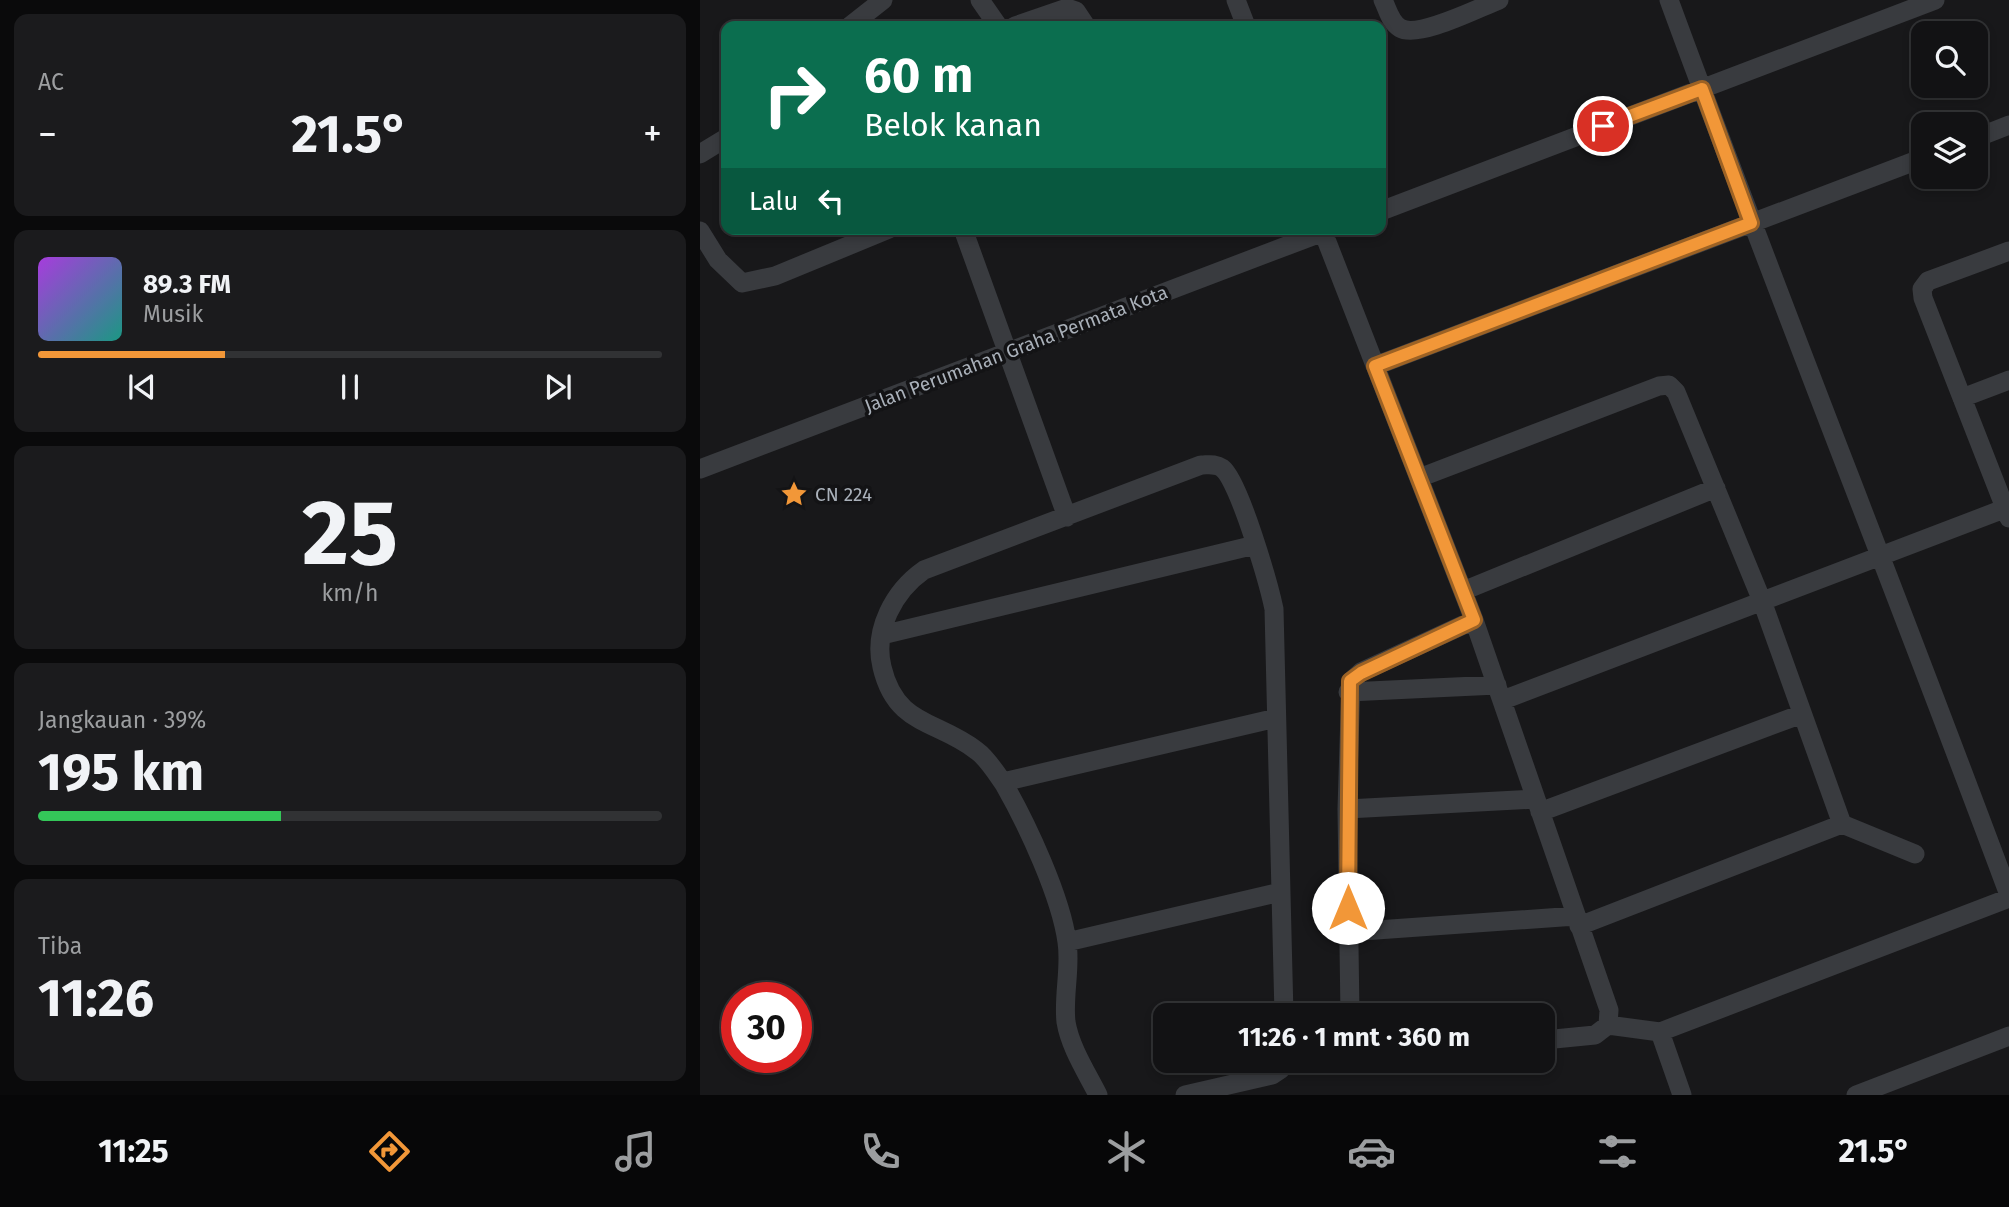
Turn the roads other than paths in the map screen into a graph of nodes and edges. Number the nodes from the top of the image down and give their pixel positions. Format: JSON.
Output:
{"nodes":[{"id":1,"x":883,"y":0,"type":"edge"},
{"id":2,"x":980,"y":0,"type":"edge"},
{"id":3,"x":1236,"y":0,"type":"edge"},
{"id":4,"x":1383,"y":0,"type":"edge"},
{"id":5,"x":1499,"y":0,"type":"edge"},
{"id":6,"x":1669,"y":0,"type":"edge"},
{"id":7,"x":1935,"y":0,"type":"edge"},
{"id":8,"x":856,"y":21,"type":"edge"},
{"id":9,"x":995,"y":21,"type":"edge"},
{"id":10,"x":1030,"y":21,"type":"edge"},
{"id":11,"x":1083,"y":21,"type":"edge"},
{"id":12,"x":1244,"y":21,"type":"edge"},
{"id":13,"x":1702,"y":89,"type":"junction"},
{"id":14,"x":2009,"y":125,"type":"edge"},
{"id":15,"x":1988,"y":133,"type":"edge"},
{"id":16,"x":721,"y":141,"type":"edge"},
{"id":17,"x":700,"y":154,"type":"edge"},
{"id":18,"x":1911,"y":163,"type":"edge"},
{"id":19,"x":1386,"y":209,"type":"edge"},
{"id":20,"x":1751,"y":223,"type":"junction"},
{"id":21,"x":700,"y":231,"type":"edge"},
{"id":22,"x":874,"y":235,"type":"edge"},
{"id":23,"x":965,"y":235,"type":"edge"},
{"id":24,"x":1313,"y":235,"type":"edge"},
{"id":25,"x":1328,"y":235,"type":"edge"},
{"id":26,"x":2009,"y":251,"type":"edge"},
{"id":27,"x":1008,"y":352,"type":"junction"},
{"id":28,"x":1375,"y":366,"type":"junction"},
{"id":29,"x":2009,"y":380,"type":"edge"},
{"id":30,"x":1962,"y":398,"type":"junction"},
{"id":31,"x":700,"y":469,"type":"edge"},
{"id":32,"x":1419,"y":478,"type":"junction"},
{"id":33,"x":1716,"y":488,"type":"junction"},
{"id":34,"x":2008,"y":512,"type":"edge"},
{"id":35,"x":1067,"y":517,"type":"junction"},
{"id":36,"x":1255,"y":545,"type":"junction"},
{"id":37,"x":1882,"y":555,"type":"junction"},
{"id":38,"x":1463,"y":591,"type":"junction"},
{"id":39,"x":1762,"y":601,"type":"junction"},
{"id":40,"x":1474,"y":620,"type":"junction"},
{"id":41,"x":882,"y":635,"type":"junction"},
{"id":42,"x":1348,"y":692,"type":"junction"},
{"id":43,"x":1500,"y":692,"type":"junction"},
{"id":44,"x":1802,"y":714,"type":"junction"},
{"id":45,"x":1276,"y":718,"type":"junction"},
{"id":46,"x":1003,"y":782,"type":"junction"},
{"id":47,"x":1538,"y":805,"type":"junction"},
{"id":48,"x":1347,"y":809,"type":"junction"},
{"id":49,"x":1842,"y":824,"type":"junction"},
{"id":50,"x":1915,"y":854,"type":"dead end"},
{"id":51,"x":1281,"y":892,"type":"junction"},
{"id":52,"x":2009,"y":897,"type":"edge"},
{"id":53,"x":1577,"y":921,"type":"junction"},
{"id":54,"x":1348,"y":932,"type":"junction"},
{"id":55,"x":1067,"y":942,"type":"junction"},
{"id":56,"x":1284,"y":1003,"type":"edge"},
{"id":57,"x":1350,"y":1003,"type":"edge"},
{"id":58,"x":1608,"y":1025,"type":"junction"},
{"id":59,"x":1660,"y":1032,"type":"junction"},
{"id":60,"x":2009,"y":1036,"type":"edge"},
{"id":61,"x":1555,"y":1039,"type":"edge"},
{"id":62,"x":1275,"y":1073,"type":"edge"},
{"id":63,"x":1098,"y":1095,"type":"edge"},
{"id":64,"x":1185,"y":1095,"type":"edge"},
{"id":65,"x":1682,"y":1095,"type":"edge"},
{"id":66,"x":1856,"y":1095,"type":"edge"}],
"edges":[{"from":1,"to":8,"type":"street"},
{"from":2,"to":9,"type":"street"},
{"from":3,"to":12,"type":"street"},
{"from":4,"to":5,"type":"street"},
{"from":6,"to":13,"type":"street"},
{"from":7,"to":13,"type":"street"},
{"from":10,"to":11,"type":"street"},
{"from":13,"to":19,"type":"street"},
{"from":13,"to":20,"type":"street"},
{"from":14,"to":15,"type":"street"},
{"from":16,"to":17,"type":"street"},
{"from":18,"to":20,"type":"street"},
{"from":20,"to":28,"type":"street"},
{"from":20,"to":37,"type":"street"},
{"from":21,"to":22,"type":"street"},
{"from":23,"to":27,"type":"street"},
{"from":24,"to":27,"type":"street","name":"Jalan Perumahan Graha Permata Kota"},
{"from":25,"to":28,"type":"street"},
{"from":26,"to":30,"type":"street"},
{"from":27,"to":31,"type":"street","name":"Jalan Perumahan Graha Permata Kota"},
{"from":27,"to":35,"type":"street"},
{"from":28,"to":32,"type":"street"},
{"from":29,"to":30,"type":"street"},
{"from":30,"to":34,"type":"street"},
{"from":32,"to":33,"type":"street"},
{"from":32,"to":38,"type":"street"},
{"from":33,"to":38,"type":"street"},
{"from":33,"to":39,"type":"street"},
{"from":34,"to":37,"type":"street"},
{"from":35,"to":36,"type":"street"},
{"from":35,"to":41,"type":"street"},
{"from":36,"to":41,"type":"street"},
{"from":36,"to":45,"type":"street"},
{"from":37,"to":39,"type":"street"},
{"from":37,"to":52,"type":"street"},
{"from":38,"to":40,"type":"street"},
{"from":39,"to":43,"type":"street"},
{"from":39,"to":44,"type":"street"},
{"from":40,"to":42,"type":"street"},
{"from":40,"to":43,"type":"street"},
{"from":41,"to":46,"type":"street"},
{"from":42,"to":43,"type":"street"},
{"from":42,"to":48,"type":"street"},
{"from":43,"to":47,"type":"street"},
{"from":44,"to":47,"type":"street"},
{"from":44,"to":49,"type":"street"},
{"from":45,"to":46,"type":"street"},
{"from":45,"to":51,"type":"street"},
{"from":46,"to":55,"type":"street"},
{"from":47,"to":48,"type":"street"},
{"from":47,"to":53,"type":"street"},
{"from":48,"to":54,"type":"street"},
{"from":49,"to":50,"type":"street"},
{"from":49,"to":53,"type":"street"},
{"from":51,"to":55,"type":"street"},
{"from":51,"to":56,"type":"street"},
{"from":52,"to":59,"type":"street"},
{"from":53,"to":54,"type":"street"},
{"from":53,"to":58,"type":"street"},
{"from":54,"to":57,"type":"street"},
{"from":55,"to":63,"type":"street"},
{"from":58,"to":59,"type":"street"},
{"from":58,"to":61,"type":"street"},
{"from":59,"to":65,"type":"street"},
{"from":60,"to":66,"type":"street"},
{"from":62,"to":64,"type":"street"}]}
